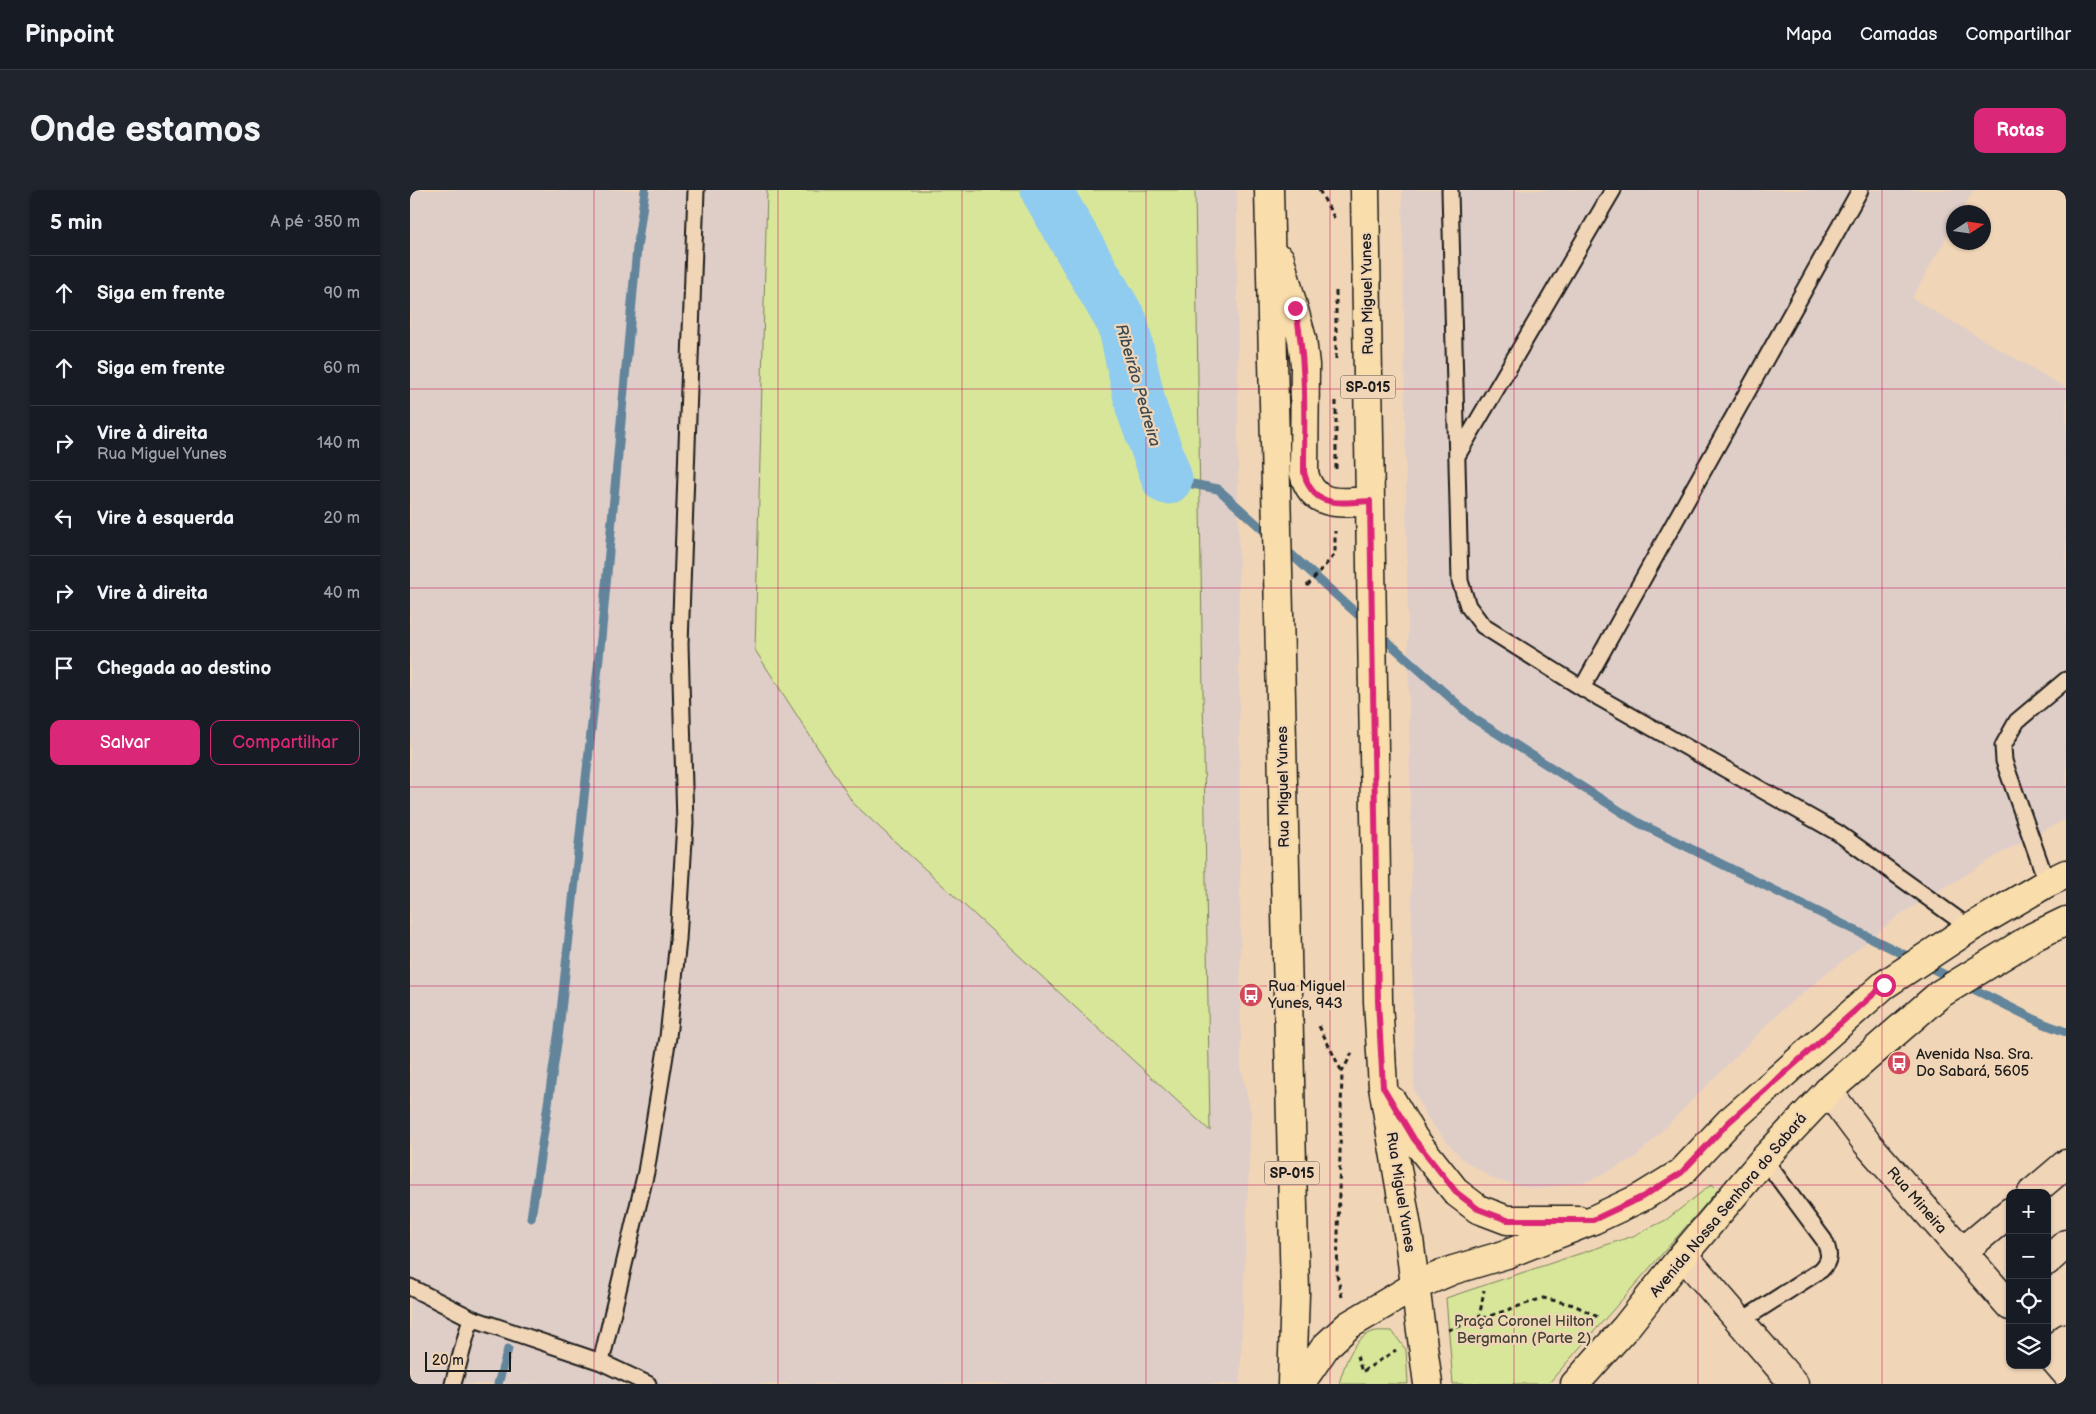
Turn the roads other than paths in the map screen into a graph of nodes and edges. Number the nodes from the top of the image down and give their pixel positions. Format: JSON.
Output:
{"nodes":[{"id":1,"x":696,"y":190,"type":"edge"},
{"id":2,"x":1269,"y":190,"type":"edge"},
{"id":3,"x":1365,"y":190,"type":"edge"},
{"id":4,"x":1450,"y":190,"type":"edge"},
{"id":5,"x":1613,"y":190,"type":"edge"},
{"id":6,"x":1860,"y":190,"type":"edge"},
{"id":7,"x":1270,"y":224,"type":"junction"},
{"id":8,"x":1457,"y":456,"type":"junction"},
{"id":9,"x":1370,"y":501,"type":"junction"},
{"id":10,"x":2066,"y":680,"type":"edge"},
{"id":11,"x":1582,"y":688,"type":"junction"},
{"id":12,"x":2056,"y":878,"type":"edge"},
{"id":13,"x":2066,"y":921,"type":"edge"},
{"id":14,"x":1970,"y":928,"type":"junction"},
{"id":15,"x":1383,"y":1087,"type":"junction"},
{"id":16,"x":1828,"y":1090,"type":"junction"},
{"id":17,"x":1764,"y":1159,"type":"junction"},
{"id":18,"x":2066,"y":1164,"type":"edge"},
{"id":19,"x":2037,"y":1189,"type":"edge"},
{"id":20,"x":2006,"y":1215,"type":"edge"},
{"id":21,"x":1593,"y":1220,"type":"junction"},
{"id":22,"x":2066,"y":1244,"type":"edge"},
{"id":23,"x":1962,"y":1252,"type":"junction"},
{"id":24,"x":1683,"y":1255,"type":"junction"},
{"id":25,"x":2051,"y":1257,"type":"edge"},
{"id":26,"x":1415,"y":1286,"type":"junction"},
{"id":27,"x":410,"y":1287,"type":"edge"},
{"id":28,"x":2006,"y":1297,"type":"edge"},
{"id":29,"x":471,"y":1318,"type":"junction"},
{"id":30,"x":1741,"y":1321,"type":"junction"},
{"id":31,"x":2054,"y":1348,"type":"edge"},
{"id":32,"x":601,"y":1362,"type":"junction"},
{"id":33,"x":2066,"y":1373,"type":"edge"},
{"id":34,"x":453,"y":1384,"type":"edge"},
{"id":35,"x":648,"y":1384,"type":"edge"},
{"id":36,"x":1292,"y":1384,"type":"edge"},
{"id":37,"x":1300,"y":1384,"type":"edge"},
{"id":38,"x":1428,"y":1384,"type":"edge"},
{"id":39,"x":1575,"y":1384,"type":"edge"},
{"id":40,"x":1794,"y":1384,"type":"edge"}],
"edges":[{"from":1,"to":32,"type":"lane"},
{"from":2,"to":7,"type":"main road","name":"Rua Miguel Yunes","number":"SP-015"},
{"from":3,"to":9,"type":"main road","name":"Rua Miguel Yunes","number":"SP-015"},
{"from":4,"to":8,"type":"lane"},
{"from":5,"to":8,"type":"lane"},
{"from":6,"to":11,"type":"lane"},
{"from":7,"to":9,"type":"main road"},
{"from":7,"to":36,"type":"main road","name":"Rua Miguel Yunes","number":"SP-015"},
{"from":8,"to":11,"type":"lane"},
{"from":9,"to":15,"type":"main road","name":"Rua Miguel Yunes","number":"SP-015"},
{"from":10,"to":12,"type":"lane"},
{"from":11,"to":14,"type":"lane"},
{"from":12,"to":14,"type":"main road"},
{"from":13,"to":16,"type":"main road","name":"Avenida Nossa Senhora do Sabará"},
{"from":14,"to":21,"type":"main road"},
{"from":15,"to":21,"type":"main road"},
{"from":15,"to":26,"type":"main road","name":"Rua Miguel Yunes","number":"SP-015"},
{"from":16,"to":17,"type":"main road","name":"Avenida Nossa Senhora do Sabará"},
{"from":16,"to":23,"type":"street","name":"Rua Mineira"},
{"from":17,"to":24,"type":"main road","name":"Avenida Nossa Senhora do Sabará"},
{"from":17,"to":30,"type":"lane"},
{"from":18,"to":19,"type":"street"},
{"from":20,"to":23,"type":"street"},
{"from":21,"to":26,"type":"main road"},
{"from":22,"to":25,"type":"street"},
{"from":23,"to":28,"type":"street","name":"Rua Mineira"},
{"from":24,"to":30,"type":"street"},
{"from":24,"to":39,"type":"main road","name":"Avenida Nossa Senhora do Sabará"},
{"from":26,"to":37,"type":"main road"},
{"from":26,"to":38,"type":"main road","name":"Rua Miguel Yunes","number":"SP-015"},
{"from":27,"to":29,"type":"lane"},
{"from":29,"to":32,"type":"lane"},
{"from":29,"to":34,"type":"lane"},
{"from":30,"to":40,"type":"street"},
{"from":31,"to":33,"type":"street"},
{"from":32,"to":35,"type":"lane"}]}
